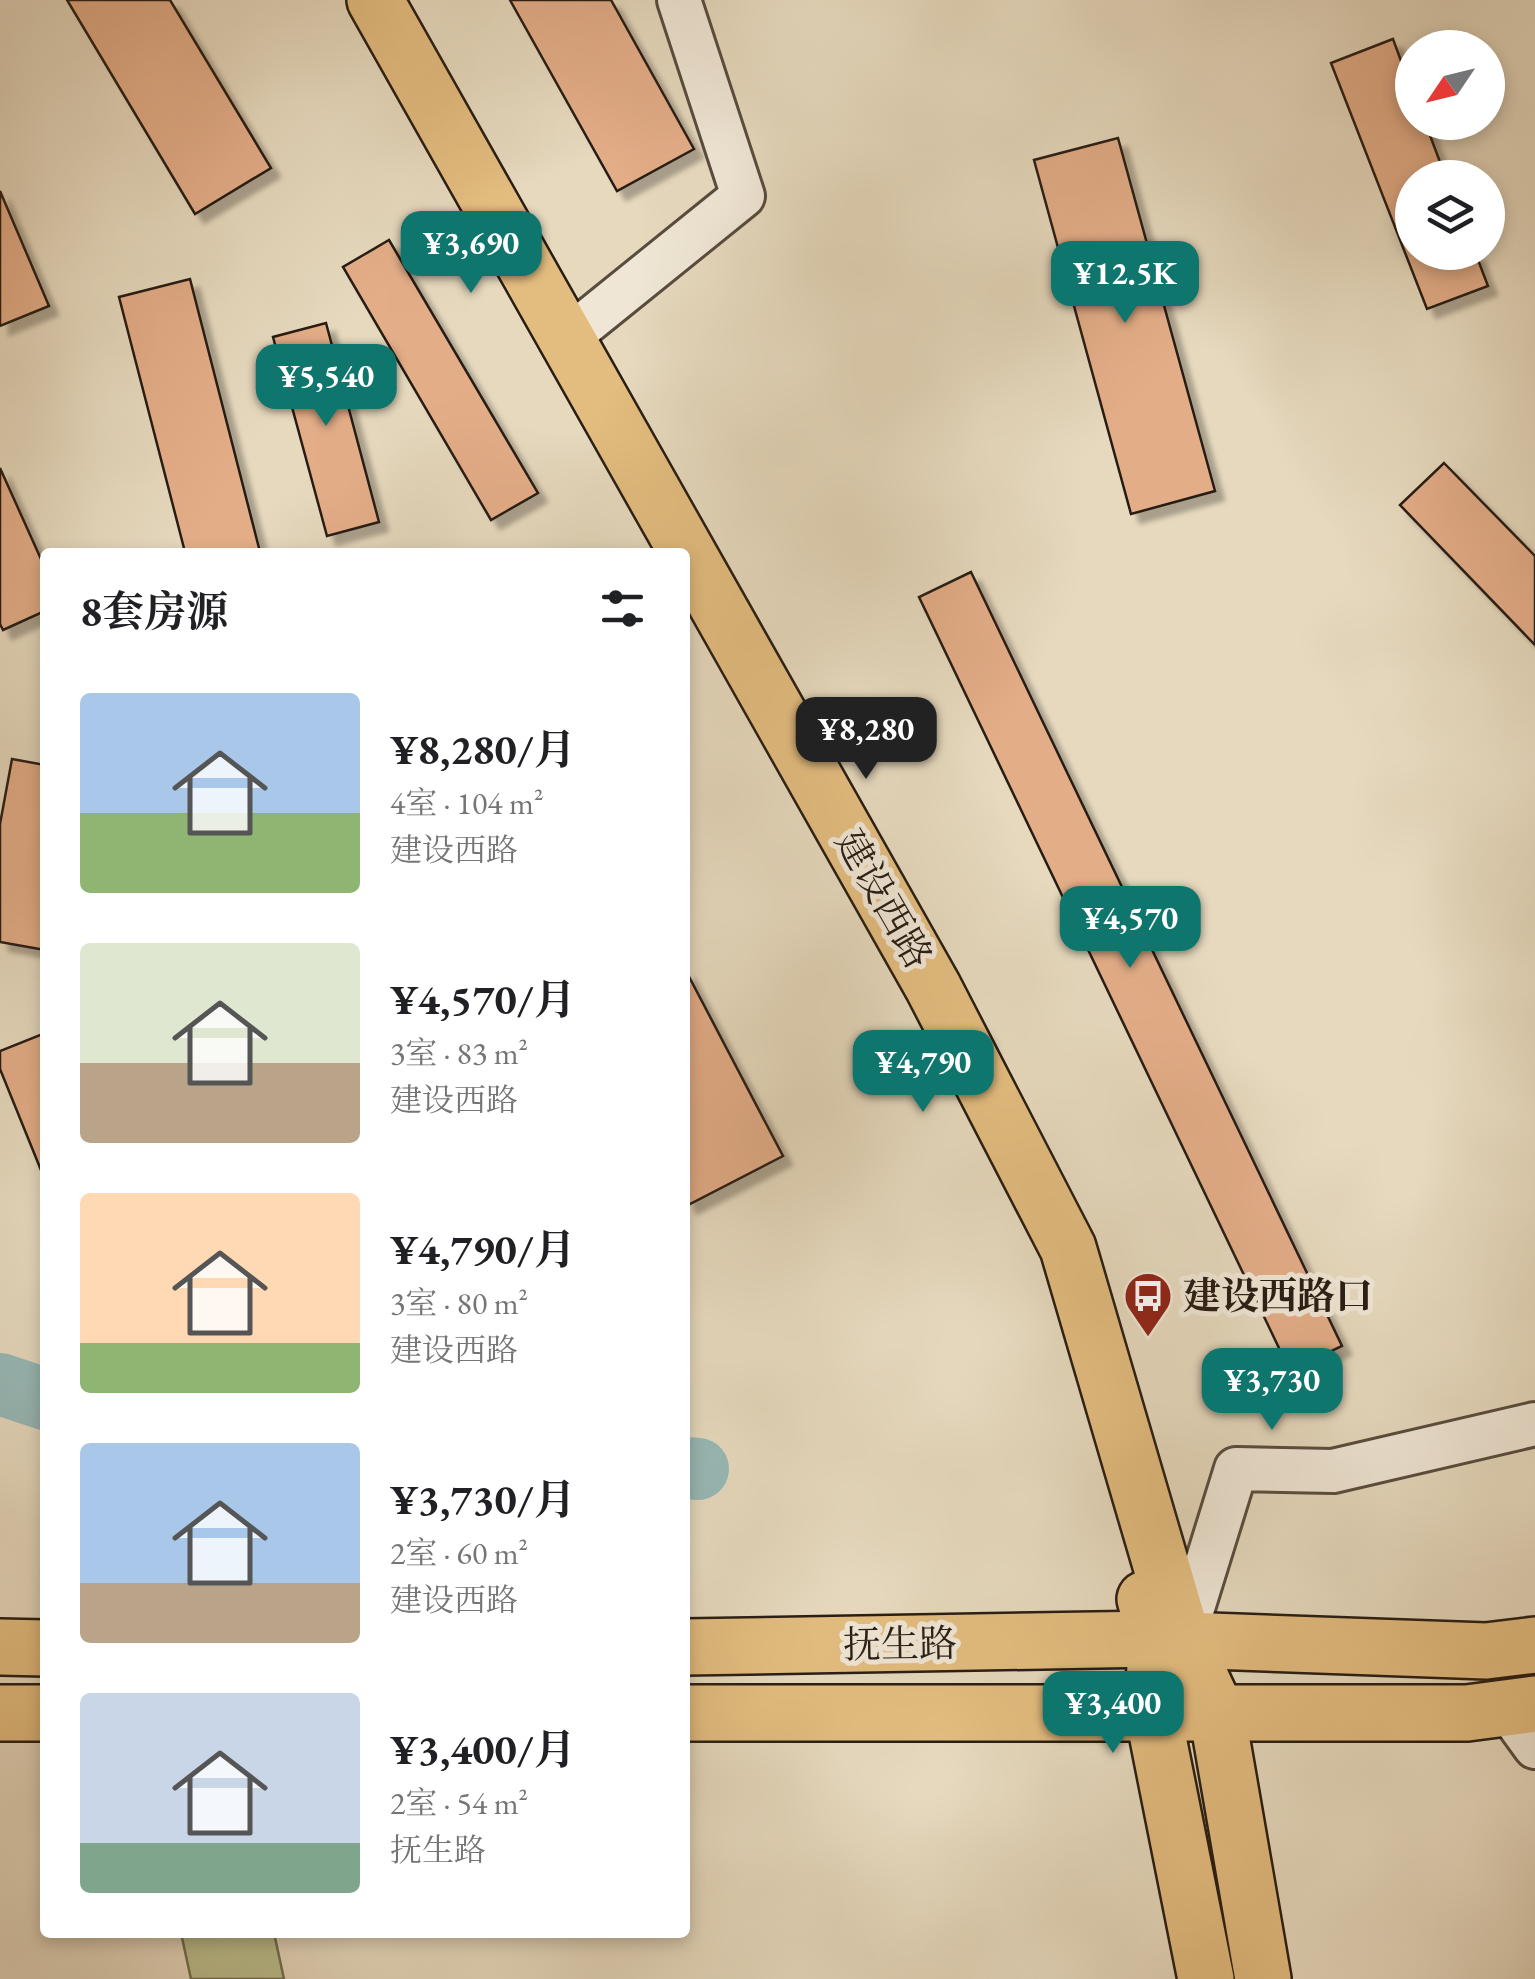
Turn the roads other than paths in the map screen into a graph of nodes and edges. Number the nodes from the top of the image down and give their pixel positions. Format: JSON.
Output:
{"nodes":[{"id":1,"x":350,"y":0,"type":"edge"},
{"id":2,"x":375,"y":0,"type":"edge"},
{"id":3,"x":678,"y":0,"type":"edge"},
{"id":4,"x":566,"y":339,"type":"junction"},
{"id":5,"x":660,"y":548,"type":"edge"},
{"id":6,"x":685,"y":548,"type":"edge"},
{"id":7,"x":690,"y":557,"type":"edge"},
{"id":8,"x":690,"y":602,"type":"edge"},
{"id":9,"x":1535,"y":1424,"type":"edge"},
{"id":10,"x":1170,"y":1640,"type":"junction"},
{"id":11,"x":1535,"y":1645,"type":"edge"},
{"id":12,"x":0,"y":1647,"type":"edge"},
{"id":13,"x":40,"y":1648,"type":"edge"},
{"id":14,"x":690,"y":1648,"type":"edge"},
{"id":15,"x":1217,"y":1712,"type":"junction"},
{"id":16,"x":0,"y":1713,"type":"edge"},
{"id":17,"x":40,"y":1713,"type":"edge"},
{"id":18,"x":690,"y":1713,"type":"edge"},
{"id":19,"x":1152,"y":1713,"type":"junction"},
{"id":20,"x":1525,"y":1719,"type":"edge"},
{"id":21,"x":1206,"y":1979,"type":"edge"},
{"id":22,"x":1263,"y":1979,"type":"edge"}],
"edges":[{"from":1,"to":5,"type":"main road"},
{"from":2,"to":4,"type":"main road","name":"建设西路"},
{"from":3,"to":4,"type":"street"},
{"from":4,"to":6,"type":"main road","name":"建设西路"},
{"from":7,"to":10,"type":"main road","name":"建设西路"},
{"from":8,"to":10,"type":"main road","name":"建设西路"},
{"from":9,"to":10,"type":"street"},
{"from":10,"to":11,"type":"main road","name":"抚生路"},
{"from":10,"to":14,"type":"main road","name":"抚生路"},
{"from":10,"to":15,"type":"main road","name":"建设西路"},
{"from":10,"to":19,"type":"main road","name":"建设西路"},
{"from":12,"to":13,"type":"main road"},
{"from":15,"to":19,"type":"main road","name":"抚生路"},
{"from":15,"to":20,"type":"main road","name":"抚生路"},
{"from":15,"to":22,"type":"main road","name":"建设西路"},
{"from":16,"to":17,"type":"main road"},
{"from":18,"to":19,"type":"main road","name":"抚生路"},
{"from":19,"to":21,"type":"main road","name":"建设西路"}]}
